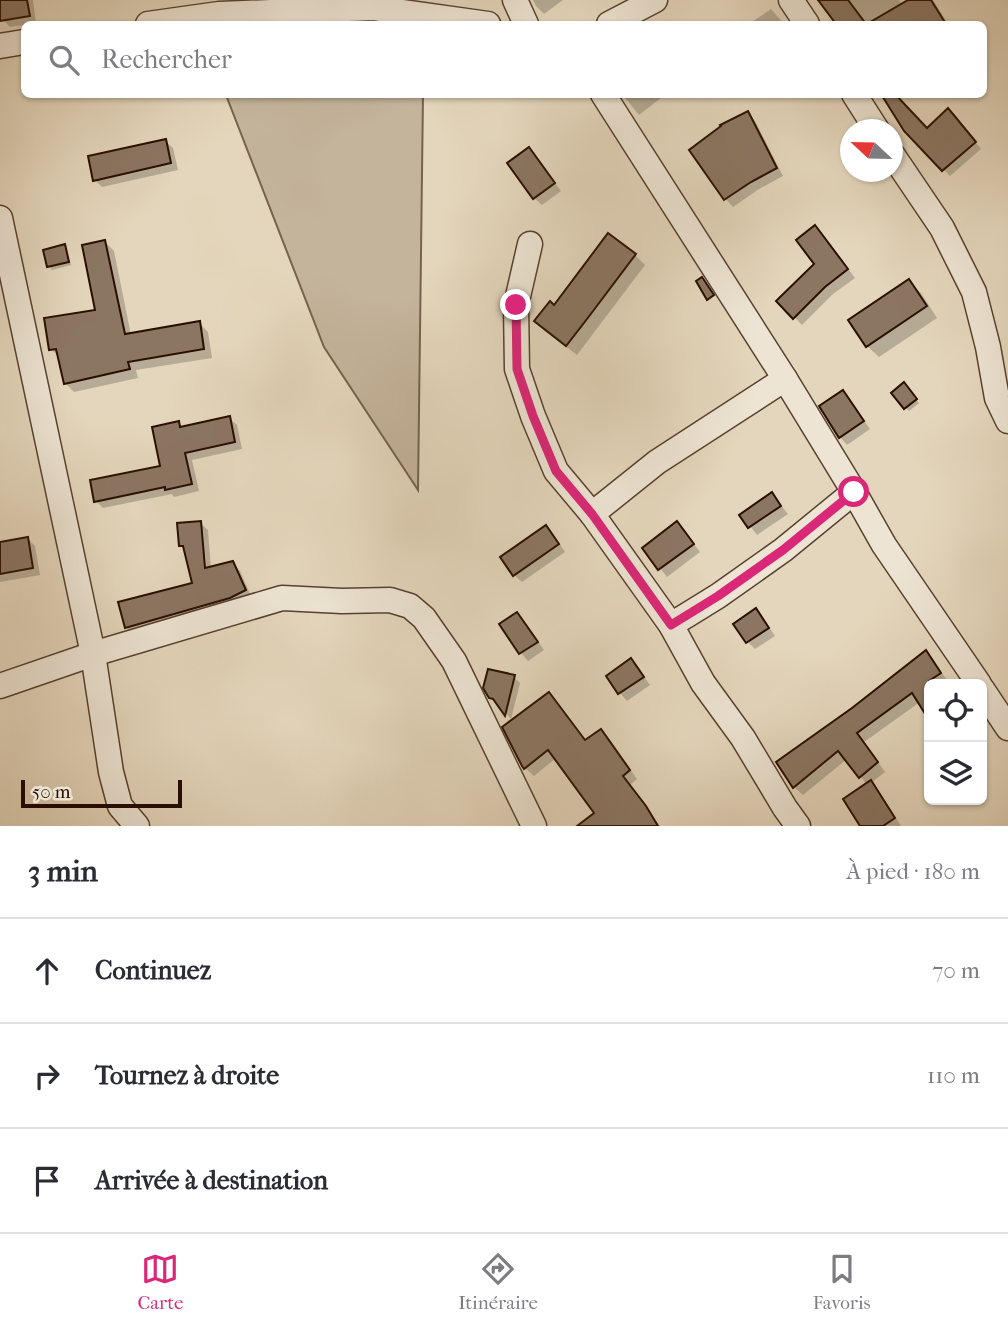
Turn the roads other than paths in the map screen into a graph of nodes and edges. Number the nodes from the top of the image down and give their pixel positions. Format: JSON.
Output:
{"nodes":[{"id":1,"x":514,"y":0,"type":"edge"},
{"id":2,"x":655,"y":0,"type":"edge"},
{"id":3,"x":791,"y":0,"type":"edge"},
{"id":4,"x":169,"y":21,"type":"edge"},
{"id":5,"x":467,"y":21,"type":"edge"},
{"id":6,"x":524,"y":21,"type":"edge"},
{"id":7,"x":615,"y":21,"type":"edge"},
{"id":8,"x":805,"y":21,"type":"edge"},
{"id":9,"x":606,"y":98,"type":"edge"},
{"id":10,"x":856,"y":98,"type":"edge"},
{"id":11,"x":870,"y":119,"type":"edge"},
{"id":12,"x":903,"y":170,"type":"edge"},
{"id":13,"x":0,"y":218,"type":"edge"},
{"id":14,"x":530,"y":244,"type":"dead end"},
{"id":15,"x":785,"y":380,"type":"junction"},
{"id":16,"x":1008,"y":421,"type":"edge"},
{"id":17,"x":854,"y":492,"type":"junction"},
{"id":18,"x":592,"y":514,"type":"junction"},
{"id":19,"x":671,"y":625,"type":"junction"},
{"id":20,"x":93,"y":654,"type":"junction"},
{"id":21,"x":976,"y":679,"type":"edge"},
{"id":22,"x":0,"y":686,"type":"edge"},
{"id":23,"x":987,"y":696,"type":"edge"},
{"id":24,"x":1008,"y":728,"type":"edge"},
{"id":25,"x":136,"y":826,"type":"edge"},
{"id":26,"x":534,"y":826,"type":"edge"},
{"id":27,"x":798,"y":826,"type":"edge"}],
"edges":[{"from":1,"to":6,"type":"street"},
{"from":2,"to":7,"type":"street"},
{"from":3,"to":8,"type":"street"},
{"from":4,"to":5,"type":"street"},
{"from":9,"to":15,"type":"street"},
{"from":10,"to":11,"type":"street"},
{"from":12,"to":16,"type":"street"},
{"from":13,"to":20,"type":"street"},
{"from":14,"to":18,"type":"street"},
{"from":15,"to":17,"type":"street"},
{"from":15,"to":18,"type":"street"},
{"from":17,"to":19,"type":"street"},
{"from":17,"to":21,"type":"street"},
{"from":18,"to":19,"type":"street"},
{"from":19,"to":27,"type":"street"},
{"from":20,"to":22,"type":"street"},
{"from":20,"to":25,"type":"street"},
{"from":20,"to":26,"type":"street"},
{"from":23,"to":24,"type":"street"}]}
